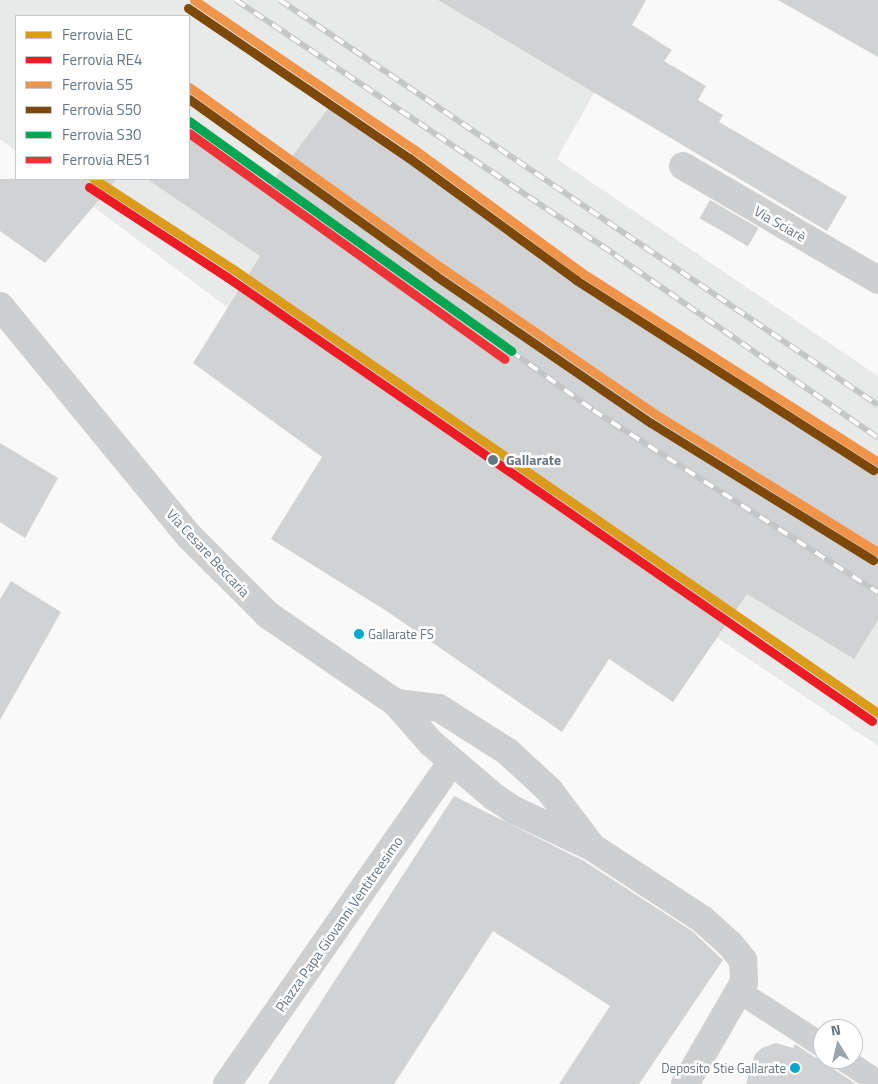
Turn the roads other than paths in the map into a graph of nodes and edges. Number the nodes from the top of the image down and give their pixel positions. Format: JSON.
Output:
{"nodes":[{"id":1,"x":683,"y":166,"type":"dead end"},
{"id":2,"x":878,"y":280,"type":"edge"},
{"id":3,"x":0,"y":306,"type":"edge"},
{"id":4,"x":396,"y":703,"type":"junction"},
{"id":5,"x":451,"y":763,"type":"junction"},
{"id":6,"x":592,"y":847,"type":"junction"},
{"id":7,"x":740,"y":992,"type":"junction"},
{"id":8,"x":813,"y":1039,"type":"edge"},
{"id":9,"x":858,"y":1069,"type":"edge"},
{"id":10,"x":878,"y":1082,"type":"edge"},
{"id":11,"x":227,"y":1084,"type":"edge"},
{"id":12,"x":685,"y":1084,"type":"edge"}],
"edges":[{"from":1,"to":2,"type":"street","name":"Via Sciarè"},
{"from":3,"to":4,"type":"street","name":"Via Cesare Beccaria"},
{"from":4,"to":5,"type":"street","name":"Via Cesare Beccaria"},
{"from":4,"to":6,"type":"street"},
{"from":5,"to":6,"type":"street","name":"Via Cesare Beccaria"},
{"from":5,"to":11,"type":"street","name":"Piazza Papa Giovanni Ventitreesimo"},
{"from":6,"to":7,"type":"street"},
{"from":7,"to":8,"type":"lane"},
{"from":7,"to":12,"type":"street"},
{"from":9,"to":10,"type":"lane"}]}
